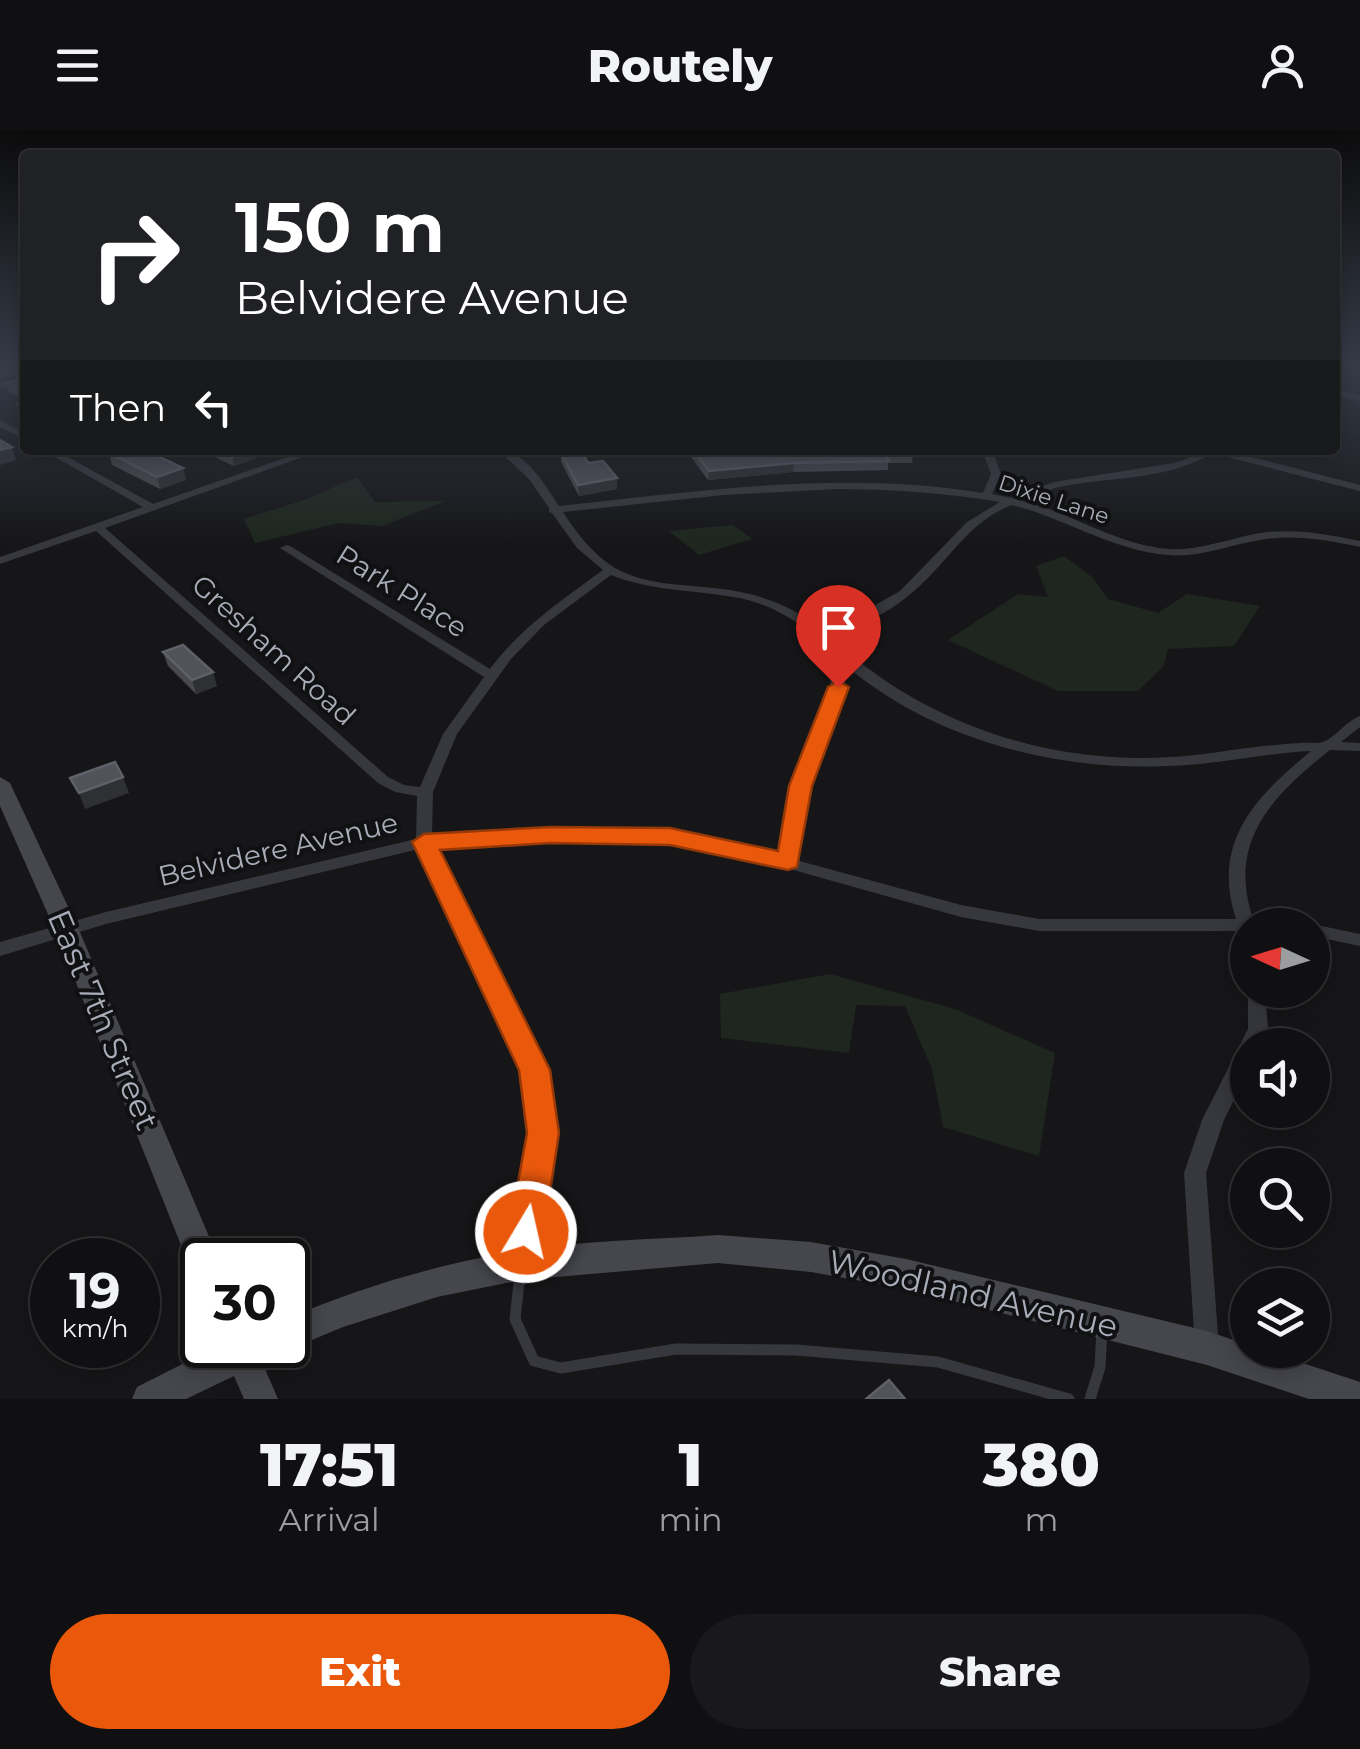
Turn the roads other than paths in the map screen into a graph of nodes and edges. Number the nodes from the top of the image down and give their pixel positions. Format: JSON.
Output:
{"nodes":[{"id":1,"x":57,"y":455,"type":"edge"},
{"id":2,"x":291,"y":455,"type":"edge"},
{"id":3,"x":302,"y":455,"type":"edge"},
{"id":4,"x":510,"y":455,"type":"edge"},
{"id":5,"x":990,"y":455,"type":"edge"},
{"id":6,"x":1204,"y":455,"type":"edge"},
{"id":7,"x":1231,"y":455,"type":"edge"},
{"id":8,"x":296,"y":457,"type":"junction"},
{"id":9,"x":1360,"y":488,"type":"edge"},
{"id":10,"x":986,"y":497,"type":"junction"},
{"id":11,"x":1011,"y":501,"type":"junction"},
{"id":12,"x":152,"y":508,"type":"junction"},
{"id":13,"x":553,"y":510,"type":"junction"},
{"id":14,"x":99,"y":528,"type":"junction"},
{"id":15,"x":1360,"y":544,"type":"edge"},
{"id":16,"x":286,"y":548,"type":"dead end"},
{"id":17,"x":0,"y":561,"type":"edge"},
{"id":18,"x":610,"y":570,"type":"junction"},
{"id":19,"x":828,"y":638,"type":"junction"},
{"id":20,"x":491,"y":676,"type":"junction"},
{"id":21,"x":1360,"y":720,"type":"edge"},
{"id":22,"x":1329,"y":745,"type":"junction"},
{"id":23,"x":1360,"y":747,"type":"edge"},
{"id":24,"x":1,"y":788,"type":"edge"},
{"id":25,"x":425,"y":792,"type":"junction"},
{"id":26,"x":424,"y":842,"type":"junction"},
{"id":27,"x":788,"y":861,"type":"junction"},
{"id":28,"x":1242,"y":908,"type":"edge"},
{"id":29,"x":1230,"y":927,"type":"edge"},
{"id":30,"x":67,"y":930,"type":"junction"},
{"id":31,"x":1330,"y":934,"type":"edge"},
{"id":32,"x":1360,"y":940,"type":"edge"},
{"id":33,"x":0,"y":949,"type":"edge"},
{"id":34,"x":1230,"y":1086,"type":"edge"},
{"id":35,"x":193,"y":1238,"type":"edge"},
{"id":36,"x":521,"y":1265,"type":"junction"},
{"id":37,"x":1102,"y":1324,"type":"junction"},
{"id":38,"x":310,"y":1325,"type":"edge"},
{"id":39,"x":1207,"y":1348,"type":"junction"},
{"id":40,"x":209,"y":1368,"type":"edge"},
{"id":41,"x":252,"y":1368,"type":"edge"},
{"id":42,"x":149,"y":1399,"type":"edge"},
{"id":43,"x":261,"y":1399,"type":"edge"},
{"id":44,"x":1069,"y":1399,"type":"edge"},
{"id":45,"x":1090,"y":1399,"type":"edge"},
{"id":46,"x":1360,"y":1399,"type":"edge"}],
"edges":[{"from":1,"to":12,"type":"street"},
{"from":2,"to":8,"type":"street"},
{"from":3,"to":8,"type":"street"},
{"from":4,"to":13,"type":"street"},
{"from":5,"to":10,"type":"street"},
{"from":6,"to":11,"type":"street"},
{"from":7,"to":9,"type":"street"},
{"from":8,"to":12,"type":"street"},
{"from":10,"to":11,"type":"street","name":"Dixie Lane"},
{"from":10,"to":13,"type":"street","name":"Dixie Lane"},
{"from":11,"to":15,"type":"street","name":"Dixie Lane"},
{"from":11,"to":19,"type":"street"},
{"from":12,"to":14,"type":"street"},
{"from":13,"to":18,"type":"street"},
{"from":14,"to":17,"type":"street"},
{"from":14,"to":25,"type":"street","name":"Gresham Road"},
{"from":16,"to":20,"type":"street","name":"Park Place"},
{"from":18,"to":19,"type":"street"},
{"from":18,"to":20,"type":"street"},
{"from":19,"to":22,"type":"street"},
{"from":19,"to":27,"type":"street"},
{"from":20,"to":25,"type":"street"},
{"from":21,"to":22,"type":"street"},
{"from":22,"to":23,"type":"street"},
{"from":22,"to":28,"type":"street"},
{"from":24,"to":30,"type":"street","name":"East 7th Street"},
{"from":25,"to":26,"type":"street"},
{"from":26,"to":27,"type":"street","name":"Belvidere Avenue"},
{"from":26,"to":30,"type":"street","name":"Belvidere Avenue"},
{"from":26,"to":36,"type":"street"},
{"from":27,"to":29,"type":"street","name":"Belvidere Avenue"},
{"from":30,"to":33,"type":"street","name":"Belvidere Avenue"},
{"from":30,"to":35,"type":"street","name":"East 7th Street"},
{"from":31,"to":32,"type":"street"},
{"from":34,"to":39,"type":"street"},
{"from":36,"to":37,"type":"street","name":"Woodland Avenue"},
{"from":36,"to":38,"type":"street","name":"Woodland Avenue"},
{"from":36,"to":44,"type":"lane"},
{"from":37,"to":39,"type":"street","name":"Woodland Avenue"},
{"from":37,"to":45,"type":"lane"},
{"from":39,"to":46,"type":"street","name":"Woodland Avenue"},
{"from":40,"to":42,"type":"street"},
{"from":41,"to":43,"type":"street"}]}
